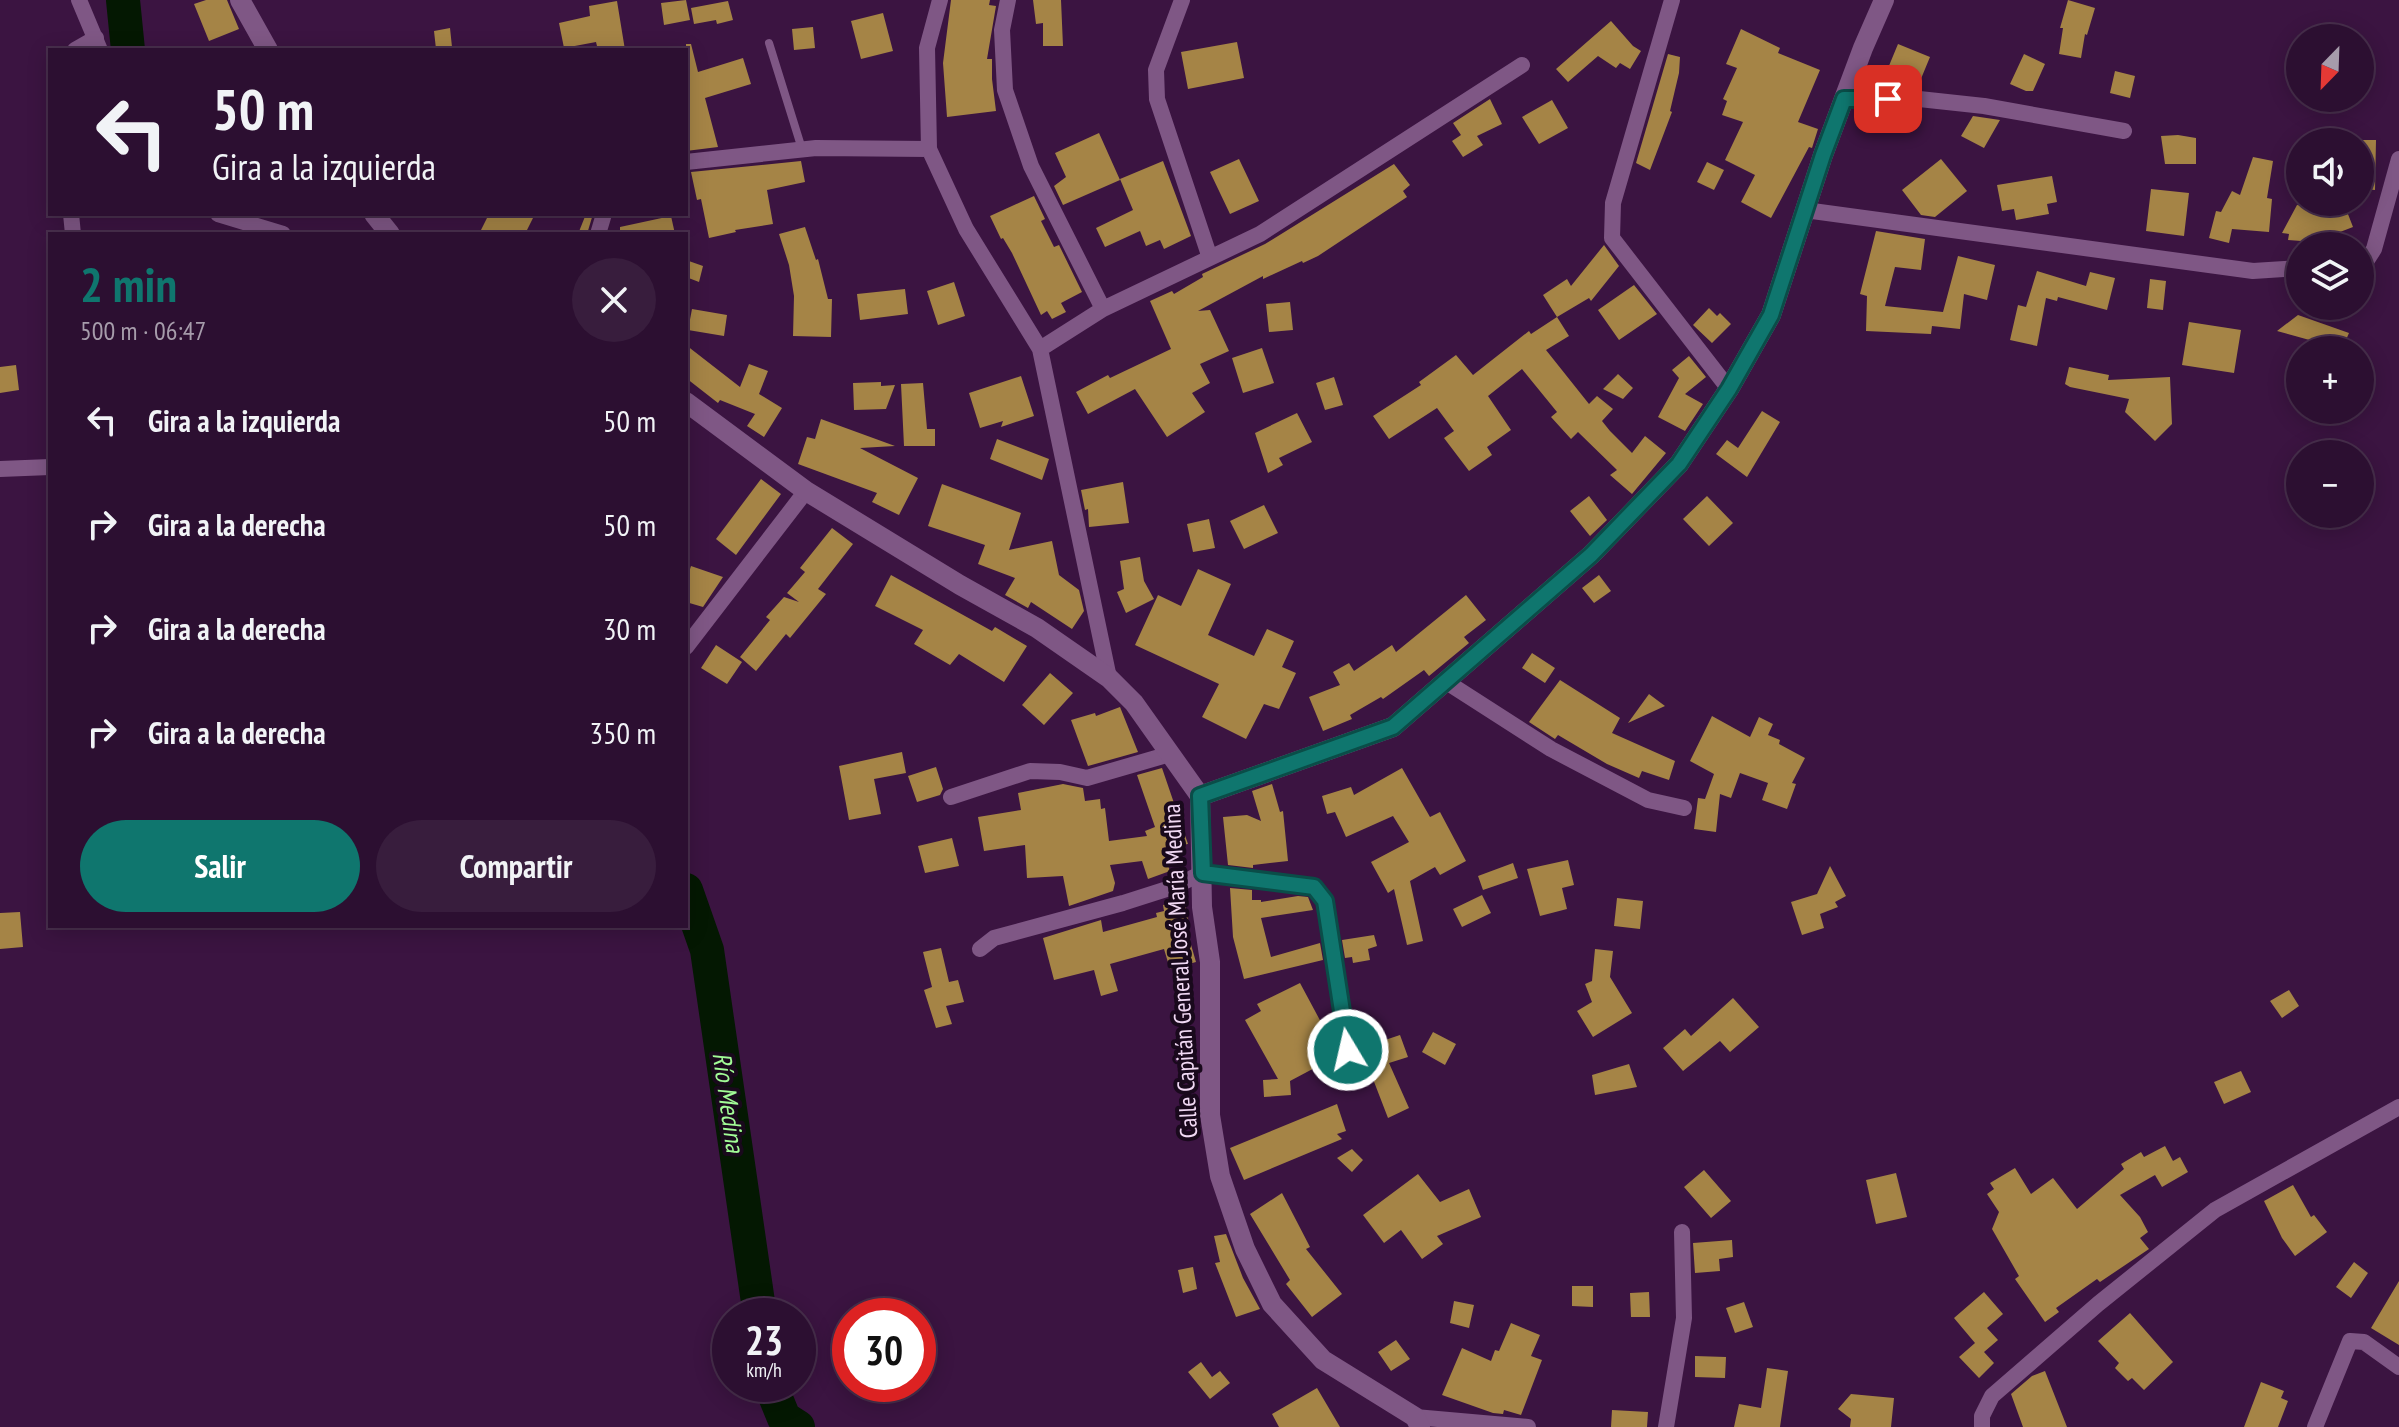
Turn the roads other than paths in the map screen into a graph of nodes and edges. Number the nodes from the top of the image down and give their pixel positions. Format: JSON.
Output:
{"nodes":[{"id":1,"x":79,"y":0,"type":"edge"},
{"id":2,"x":240,"y":0,"type":"edge"},
{"id":3,"x":940,"y":0,"type":"edge"},
{"id":4,"x":1008,"y":0,"type":"edge"},
{"id":5,"x":1182,"y":0,"type":"edge"},
{"id":6,"x":1672,"y":0,"type":"edge"},
{"id":7,"x":1884,"y":0,"type":"edge"},
{"id":8,"x":769,"y":43,"type":"dead end"},
{"id":9,"x":98,"y":44,"type":"edge"},
{"id":10,"x":267,"y":48,"type":"edge"},
{"id":11,"x":1522,"y":65,"type":"dead end"},
{"id":12,"x":1844,"y":99,"type":"junction"},
{"id":13,"x":2124,"y":131,"type":"dead end"},
{"id":14,"x":802,"y":149,"type":"junction"},
{"id":15,"x":929,"y":149,"type":"junction"},
{"id":16,"x":2399,"y":159,"type":"edge"},
{"id":17,"x":688,"y":162,"type":"edge"},
{"id":18,"x":1805,"y":210,"type":"junction"},
{"id":19,"x":224,"y":216,"type":"edge"},
{"id":20,"x":376,"y":216,"type":"edge"},
{"id":21,"x":276,"y":232,"type":"edge"},
{"id":22,"x":388,"y":232,"type":"edge"},
{"id":23,"x":2374,"y":249,"type":"edge"},
{"id":24,"x":1210,"y":258,"type":"junction"},
{"id":25,"x":2286,"y":269,"type":"edge"},
{"id":26,"x":1103,"y":309,"type":"junction"},
{"id":27,"x":1040,"y":349,"type":"junction"},
{"id":28,"x":1729,"y":389,"type":"junction"},
{"id":29,"x":688,"y":403,"type":"edge"},
{"id":30,"x":48,"y":467,"type":"edge"},
{"id":31,"x":0,"y":469,"type":"edge"},
{"id":32,"x":806,"y":491,"type":"junction"},
{"id":33,"x":688,"y":644,"type":"edge"},
{"id":34,"x":1109,"y":678,"type":"junction"},
{"id":35,"x":1445,"y":681,"type":"junction"},
{"id":36,"x":1170,"y":754,"type":"junction"},
{"id":37,"x":1200,"y":796,"type":"junction"},
{"id":38,"x":951,"y":797,"type":"dead end"},
{"id":39,"x":1684,"y":808,"type":"dead end"},
{"id":40,"x":1203,"y":873,"type":"junction"},
{"id":41,"x":980,"y":949,"type":"dead end"},
{"id":42,"x":1348,"y":1050,"type":"dead end"},
{"id":43,"x":2399,"y":1107,"type":"edge"},
{"id":44,"x":1682,"y":1232,"type":"dead end"},
{"id":45,"x":2399,"y":1367,"type":"edge"},
{"id":46,"x":1417,"y":1422,"type":"edge"},
{"id":47,"x":1528,"y":1427,"type":"edge"},
{"id":48,"x":1666,"y":1427,"type":"edge"},
{"id":49,"x":1982,"y":1427,"type":"edge"},
{"id":50,"x":2315,"y":1427,"type":"edge"}],
"edges":[{"from":1,"to":9,"type":"street"},
{"from":2,"to":10,"type":"street"},
{"from":3,"to":15,"type":"street"},
{"from":4,"to":26,"type":"street"},
{"from":5,"to":24,"type":"street"},
{"from":6,"to":28,"type":"street"},
{"from":7,"to":12,"type":"street"},
{"from":8,"to":14,"type":"lane"},
{"from":11,"to":24,"type":"street"},
{"from":12,"to":13,"type":"street"},
{"from":12,"to":18,"type":"street"},
{"from":14,"to":15,"type":"street"},
{"from":14,"to":17,"type":"street"},
{"from":15,"to":27,"type":"street"},
{"from":16,"to":23,"type":"street"},
{"from":18,"to":25,"type":"street"},
{"from":18,"to":28,"type":"street"},
{"from":19,"to":21,"type":"street"},
{"from":20,"to":22,"type":"street"},
{"from":24,"to":26,"type":"street"},
{"from":26,"to":27,"type":"street"},
{"from":27,"to":34,"type":"street"},
{"from":28,"to":35,"type":"street"},
{"from":29,"to":32,"type":"street","name":"Calle Capitán General José María Medina"},
{"from":30,"to":31,"type":"street"},
{"from":32,"to":33,"type":"street"},
{"from":32,"to":34,"type":"street","name":"Calle Capitán General José María Medina"},
{"from":34,"to":36,"type":"street","name":"Calle Capitán General José María Medina"},
{"from":35,"to":37,"type":"street"},
{"from":35,"to":39,"type":"street"},
{"from":36,"to":37,"type":"street","name":"Calle Capitán General José María Medina"},
{"from":36,"to":38,"type":"street"},
{"from":37,"to":40,"type":"street","name":"Calle Capitán General José María Medina"},
{"from":40,"to":41,"type":"street"},
{"from":40,"to":42,"type":"street"},
{"from":40,"to":46,"type":"street","name":"Calle Capitán General José María Medina"},
{"from":43,"to":49,"type":"street"},
{"from":44,"to":48,"type":"street"},
{"from":45,"to":50,"type":"street"},
{"from":46,"to":47,"type":"street"}]}
